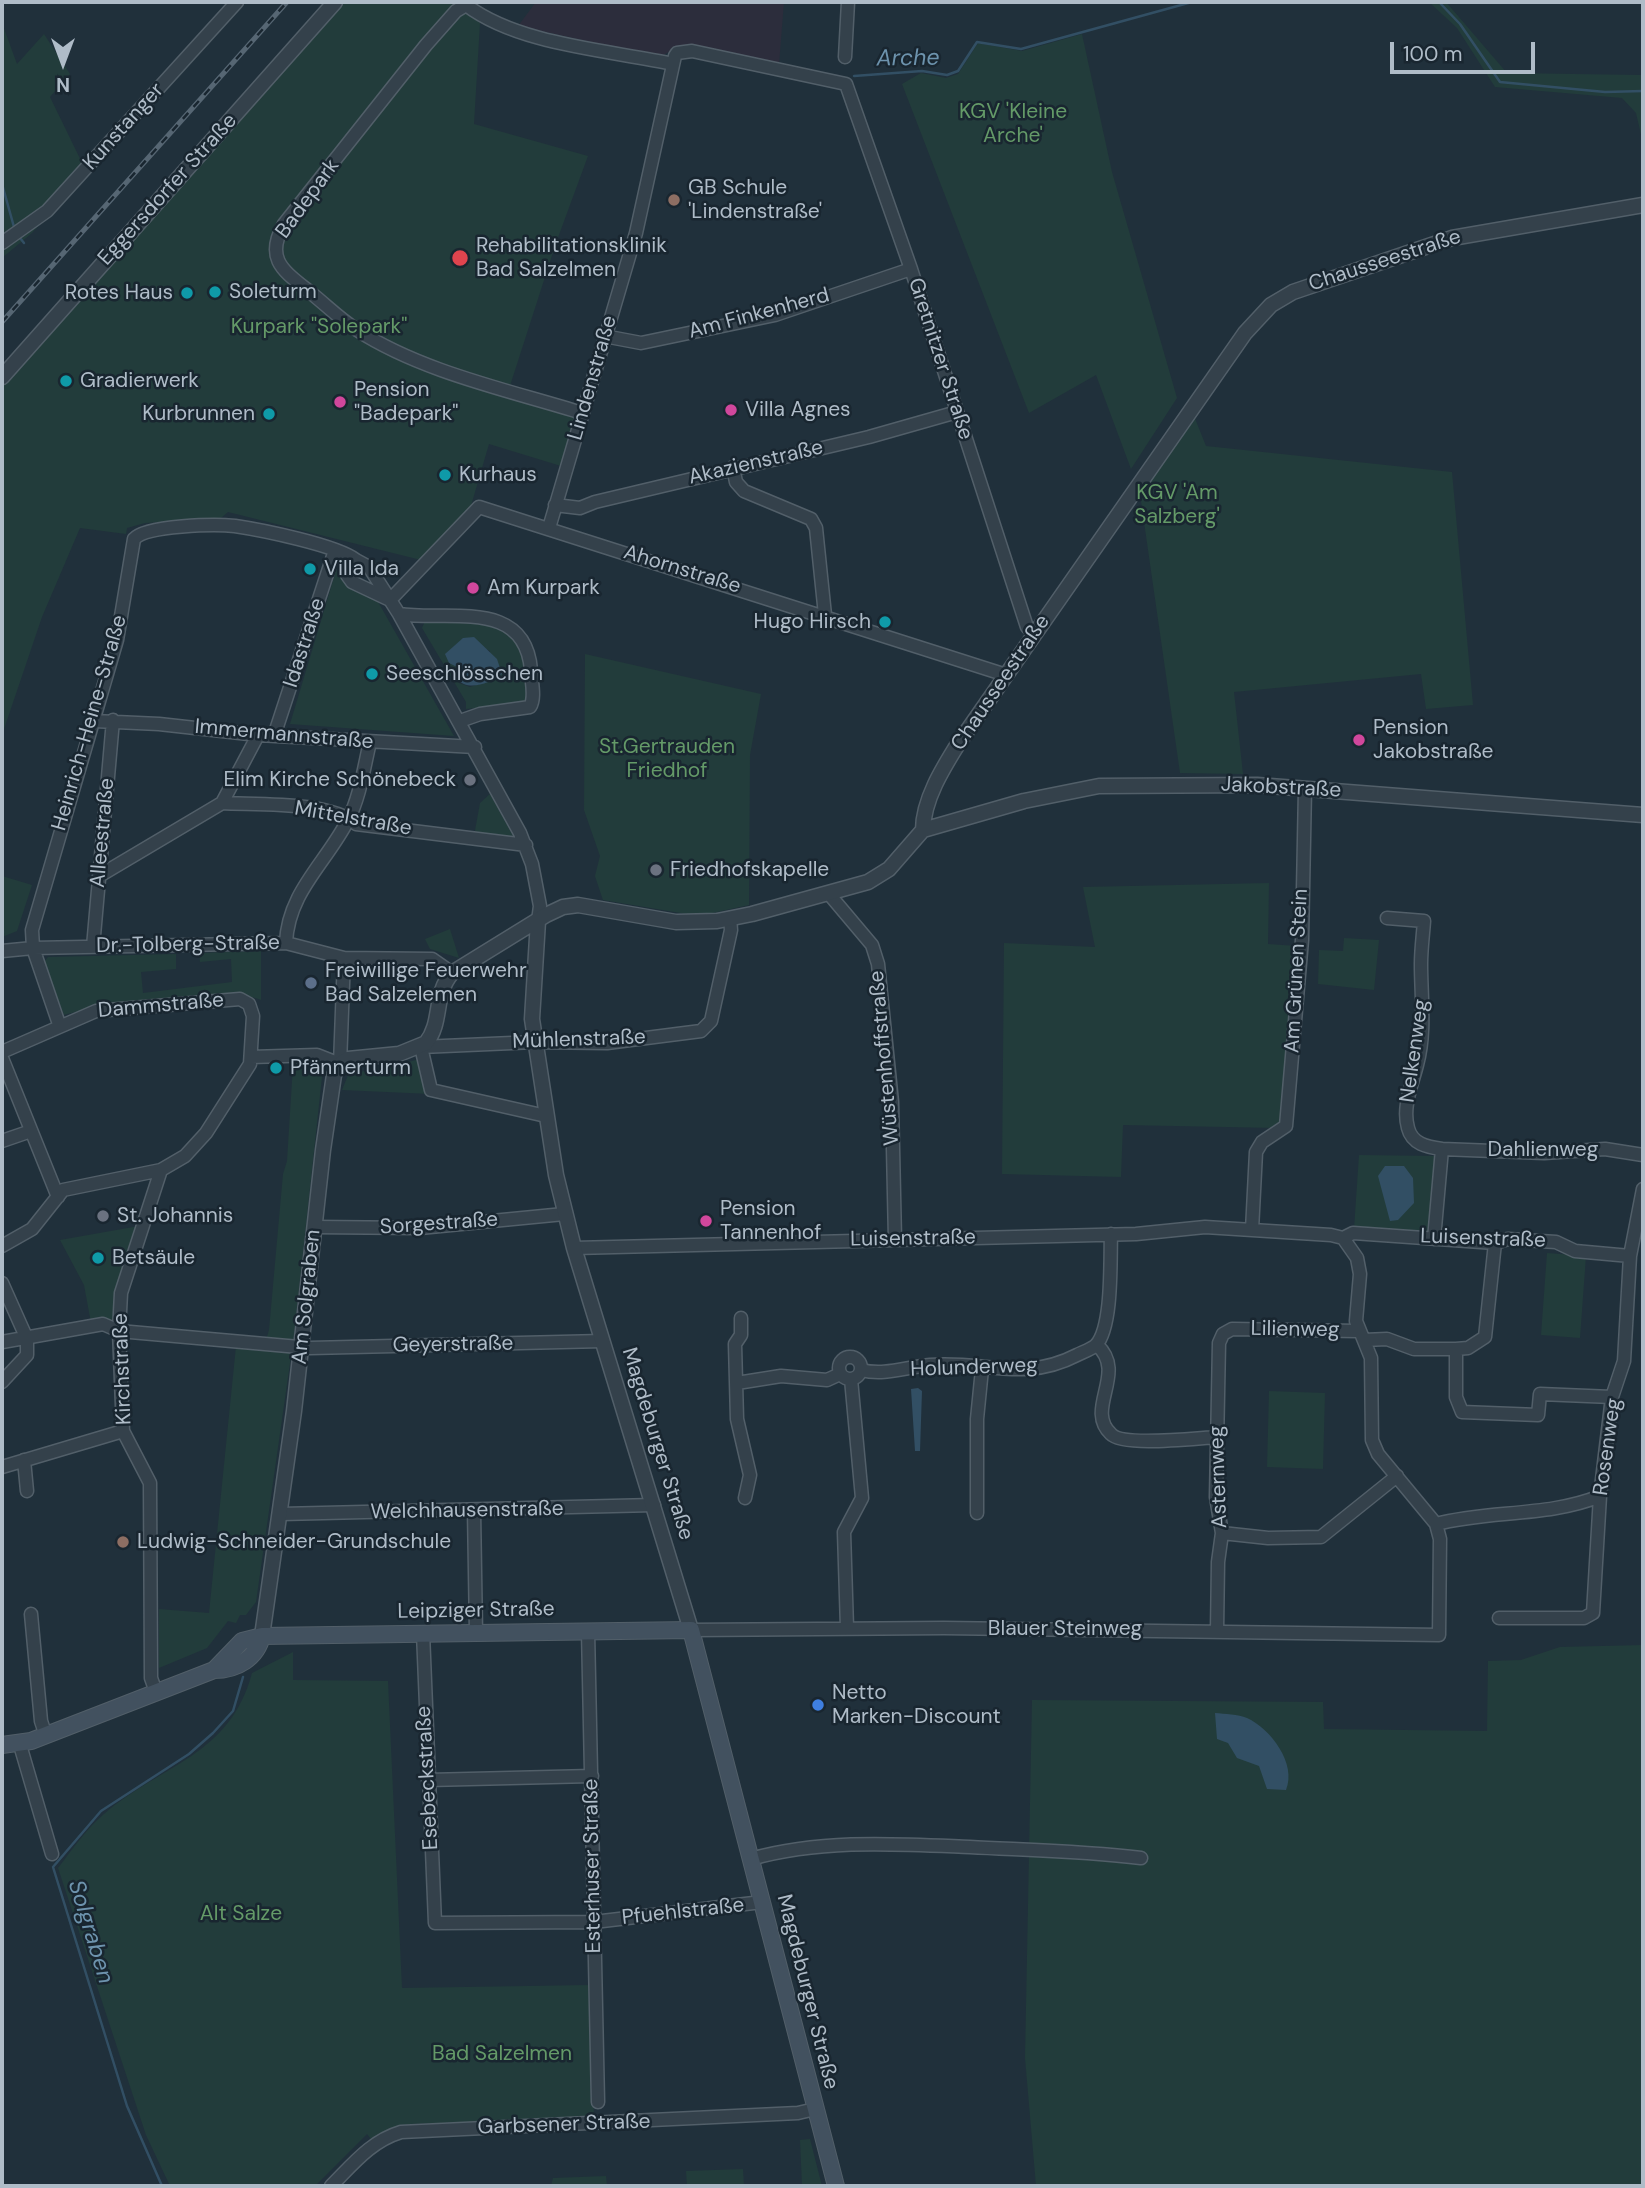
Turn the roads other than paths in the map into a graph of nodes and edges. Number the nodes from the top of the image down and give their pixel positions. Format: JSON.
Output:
{"nodes":[{"id":1,"x":237,"y":2,"type":"edge"},
{"id":2,"x":335,"y":2,"type":"edge"},
{"id":3,"x":848,"y":2,"type":"edge"},
{"id":4,"x":466,"y":3,"type":"edge"},
{"id":5,"x":845,"y":57,"type":"dead end"},
{"id":6,"x":673,"y":64,"type":"junction"},
{"id":7,"x":1643,"y":205,"type":"edge"},
{"id":8,"x":2,"y":243,"type":"edge"},
{"id":9,"x":911,"y":268,"type":"junction"},
{"id":10,"x":604,"y":335,"type":"junction"},
{"id":11,"x":2,"y":377,"type":"edge"},
{"id":12,"x":957,"y":412,"type":"junction"},
{"id":13,"x":582,"y":413,"type":"junction"},
{"id":14,"x":733,"y":467,"type":"junction"},
{"id":15,"x":555,"y":505,"type":"junction"},
{"id":16,"x":548,"y":528,"type":"junction"},
{"id":17,"x":335,"y":550,"type":"junction"},
{"id":18,"x":356,"y":560,"type":"junction"},
{"id":19,"x":390,"y":600,"type":"junction"},
{"id":20,"x":399,"y":614,"type":"junction"},
{"id":21,"x":825,"y":615,"type":"junction"},
{"id":22,"x":1034,"y":634,"type":"junction"},
{"id":23,"x":1006,"y":675,"type":"junction"},
{"id":24,"x":113,"y":720,"type":"junction"},
{"id":25,"x":94,"y":721,"type":"junction"},
{"id":26,"x":460,"y":721,"type":"junction"},
{"id":27,"x":258,"y":736,"type":"junction"},
{"id":28,"x":274,"y":736,"type":"junction"},
{"id":29,"x":370,"y":742,"type":"junction"},
{"id":30,"x":475,"y":747,"type":"junction"},
{"id":31,"x":1305,"y":789,"type":"junction"},
{"id":32,"x":222,"y":803,"type":"junction"},
{"id":33,"x":1643,"y":815,"type":"edge"},
{"id":34,"x":349,"y":818,"type":"junction"},
{"id":35,"x":923,"y":830,"type":"junction"},
{"id":36,"x":526,"y":845,"type":"junction"},
{"id":37,"x":99,"y":876,"type":"junction"},
{"id":38,"x":829,"y":894,"type":"junction"},
{"id":39,"x":730,"y":918,"type":"junction"},
{"id":40,"x":1387,"y":918,"type":"dead end"},
{"id":41,"x":538,"y":921,"type":"junction"},
{"id":42,"x":286,"y":943,"type":"junction"},
{"id":43,"x":93,"y":947,"type":"junction"},
{"id":44,"x":33,"y":948,"type":"junction"},
{"id":45,"x":2,"y":951,"type":"edge"},
{"id":46,"x":344,"y":958,"type":"junction"},
{"id":47,"x":452,"y":973,"type":"junction"},
{"id":48,"x":59,"y":1024,"type":"junction"},
{"id":49,"x":535,"y":1042,"type":"junction"},
{"id":50,"x":421,"y":1047,"type":"junction"},
{"id":51,"x":2,"y":1052,"type":"edge"},
{"id":52,"x":251,"y":1057,"type":"junction"},
{"id":53,"x":2,"y":1058,"type":"edge"},
{"id":54,"x":340,"y":1064,"type":"junction"},
{"id":55,"x":546,"y":1116,"type":"junction"},
{"id":56,"x":31,"y":1130,"type":"junction"},
{"id":57,"x":2,"y":1141,"type":"edge"},
{"id":58,"x":1442,"y":1149,"type":"junction"},
{"id":59,"x":1643,"y":1155,"type":"edge"},
{"id":60,"x":161,"y":1170,"type":"junction"},
{"id":61,"x":1643,"y":1189,"type":"edge"},
{"id":62,"x":58,"y":1197,"type":"junction"},
{"id":63,"x":564,"y":1214,"type":"junction"},
{"id":64,"x":314,"y":1227,"type":"junction"},
{"id":65,"x":1252,"y":1230,"type":"junction"},
{"id":66,"x":1111,"y":1234,"type":"junction"},
{"id":67,"x":1343,"y":1238,"type":"junction"},
{"id":68,"x":1434,"y":1239,"type":"junction"},
{"id":69,"x":895,"y":1240,"type":"junction"},
{"id":70,"x":1495,"y":1243,"type":"junction"},
{"id":71,"x":2,"y":1246,"type":"edge"},
{"id":72,"x":574,"y":1248,"type":"junction"},
{"id":73,"x":1630,"y":1256,"type":"junction"},
{"id":74,"x":2,"y":1283,"type":"edge"},
{"id":75,"x":740,"y":1318,"type":"dead end"},
{"id":76,"x":1232,"y":1329,"type":"joint"},
{"id":77,"x":119,"y":1331,"type":"junction"},
{"id":78,"x":1361,"y":1336,"type":"junction"},
{"id":79,"x":27,"y":1339,"type":"junction"},
{"id":80,"x":2,"y":1342,"type":"edge"},
{"id":81,"x":603,"y":1342,"type":"junction"},
{"id":82,"x":1097,"y":1345,"type":"junction"},
{"id":83,"x":302,"y":1348,"type":"junction"},
{"id":84,"x":1456,"y":1349,"type":"junction"},
{"id":85,"x":982,"y":1369,"type":"junction"},
{"id":86,"x":850,"y":1374,"type":"junction"},
{"id":87,"x":2,"y":1382,"type":"edge"},
{"id":88,"x":737,"y":1383,"type":"junction"},
{"id":89,"x":1612,"y":1397,"type":"junction"},
{"id":90,"x":122,"y":1431,"type":"junction"},
{"id":91,"x":1217,"y":1437,"type":"junction"},
{"id":92,"x":24,"y":1460,"type":"junction"},
{"id":93,"x":2,"y":1467,"type":"edge"},
{"id":94,"x":1397,"y":1476,"type":"junction"},
{"id":95,"x":27,"y":1491,"type":"dead end"},
{"id":96,"x":1600,"y":1496,"type":"junction"},
{"id":97,"x":745,"y":1498,"type":"dead end"},
{"id":98,"x":654,"y":1505,"type":"junction"},
{"id":99,"x":474,"y":1510,"type":"junction"},
{"id":100,"x":978,"y":1513,"type":"dead end"},
{"id":101,"x":281,"y":1514,"type":"junction"},
{"id":102,"x":1436,"y":1524,"type":"junction"},
{"id":103,"x":1222,"y":1533,"type":"junction"},
{"id":104,"x":31,"y":1614,"type":"dead end"},
{"id":105,"x":1499,"y":1618,"type":"dead end"},
{"id":106,"x":847,"y":1628,"type":"junction"},
{"id":107,"x":691,"y":1630,"type":"junction"},
{"id":108,"x":589,"y":1631,"type":"junction"},
{"id":109,"x":1217,"y":1631,"type":"junction"},
{"id":110,"x":423,"y":1633,"type":"junction"},
{"id":111,"x":476,"y":1633,"type":"junction"},
{"id":112,"x":262,"y":1636,"type":"junction"},
{"id":113,"x":156,"y":1692,"type":"junction"},
{"id":114,"x":46,"y":1736,"type":"junction"},
{"id":115,"x":2,"y":1745,"type":"edge"},
{"id":116,"x":20,"y":1745,"type":"junction"},
{"id":117,"x":592,"y":1776,"type":"junction"},
{"id":118,"x":428,"y":1780,"type":"junction"},
{"id":119,"x":52,"y":1854,"type":"dead end"},
{"id":120,"x":1141,"y":1858,"type":"dead end"},
{"id":121,"x":751,"y":1859,"type":"junction"},
{"id":122,"x":762,"y":1902,"type":"junction"},
{"id":123,"x":594,"y":1922,"type":"junction"},
{"id":124,"x":435,"y":1923,"type":"joint"},
{"id":125,"x":598,"y":2102,"type":"dead end"},
{"id":126,"x":816,"y":2109,"type":"junction"},
{"id":127,"x":331,"y":2186,"type":"edge"},
{"id":128,"x":836,"y":2186,"type":"edge"}],
"edges":[{"from":1,"to":8,"type":"street","name":"Kunstanger"},
{"from":2,"to":11,"type":"street","name":"Eggersdorfer Straße"},
{"from":3,"to":5,"type":"street"},
{"from":4,"to":6,"type":"street"},
{"from":4,"to":13,"type":"street","name":"Badepark"},
{"from":6,"to":9,"type":"street","name":"Gretnitzer Straße"},
{"from":6,"to":10,"type":"street","name":"Lindenstraße"},
{"from":7,"to":22,"type":"street","name":"Chausseestraße"},
{"from":9,"to":10,"type":"street","name":"Am Finkenherd"},
{"from":9,"to":12,"type":"street","name":"Gretnitzer Straße"},
{"from":10,"to":13,"type":"street","name":"Lindenstraße"},
{"from":12,"to":14,"type":"street","name":"Akazienstraße"},
{"from":12,"to":22,"type":"street","name":"Gretnitzer Straße"},
{"from":13,"to":15,"type":"street","name":"Lindenstraße"},
{"from":14,"to":15,"type":"street","name":"Akazienstraße"},
{"from":14,"to":21,"type":"street"},
{"from":15,"to":16,"type":"street","name":"Lindenstraße"},
{"from":16,"to":19,"type":"street","name":"Ahornstraße"},
{"from":16,"to":21,"type":"street","name":"Ahornstraße"},
{"from":17,"to":18,"type":"street","name":"Heinrich-Heine-Straße"},
{"from":17,"to":25,"type":"street","name":"Heinrich-Heine-Straße"},
{"from":17,"to":28,"type":"street","name":"Idastraße"},
{"from":18,"to":19,"type":"street","name":"Magdeburger Straße"},
{"from":18,"to":19,"type":"street","name":"Magdeburger Straße"},
{"from":19,"to":20,"type":"street","name":"Magdeburger Straße"},
{"from":20,"to":26,"type":"street","name":"Magdeburger Straße"},
{"from":20,"to":26,"type":"street"},
{"from":21,"to":23,"type":"street","name":"Ahornstraße"},
{"from":22,"to":23,"type":"street","name":"Chausseestraße"},
{"from":23,"to":35,"type":"street","name":"Chausseestraße"},
{"from":24,"to":25,"type":"street","name":"Immermannstraße"},
{"from":24,"to":27,"type":"street","name":"Immermannstraße"},
{"from":24,"to":37,"type":"street","name":"Alleestraße"},
{"from":25,"to":44,"type":"street","name":"Heinrich-Heine-Straße"},
{"from":26,"to":30,"type":"street","name":"Magdeburger Straße"},
{"from":27,"to":28,"type":"street","name":"Immermannstraße"},
{"from":27,"to":32,"type":"street"},
{"from":28,"to":29,"type":"street","name":"Immermannstraße"},
{"from":29,"to":30,"type":"street","name":"Immermannstraße"},
{"from":29,"to":34,"type":"street"},
{"from":30,"to":36,"type":"street","name":"Magdeburger Straße"},
{"from":31,"to":33,"type":"street","name":"Jakobstraße"},
{"from":31,"to":35,"type":"street","name":"Jakobstraße"},
{"from":31,"to":65,"type":"street","name":"Am Grünen Stein"},
{"from":32,"to":34,"type":"street","name":"Mittelstraße"},
{"from":32,"to":37,"type":"street"},
{"from":34,"to":36,"type":"street","name":"Mittelstraße"},
{"from":34,"to":42,"type":"street"},
{"from":35,"to":38,"type":"street","name":"Chausseestraße"},
{"from":36,"to":41,"type":"street","name":"Magdeburger Straße"},
{"from":37,"to":43,"type":"street","name":"Alleestraße"},
{"from":38,"to":39,"type":"street","name":"Chausseestraße"},
{"from":38,"to":69,"type":"street","name":"Wüstenhoffstraße"},
{"from":39,"to":41,"type":"street","name":"Chausseestraße"},
{"from":39,"to":49,"type":"street","name":"Mühlenstraße"},
{"from":40,"to":58,"type":"street","name":"Nelkenweg"},
{"from":41,"to":47,"type":"street","name":"Chausseestraße"},
{"from":41,"to":49,"type":"street","name":"Magdeburger Straße"},
{"from":42,"to":43,"type":"street","name":"Dr.-Tolberg-Straße"},
{"from":42,"to":46,"type":"street","name":"Dr.-Tolberg-Straße"},
{"from":43,"to":44,"type":"street","name":"Dr.-Tolberg-Straße"},
{"from":44,"to":45,"type":"street","name":"Dr.-Tolberg-Straße"},
{"from":44,"to":48,"type":"street","name":"Heinrich-Heine-Straße"},
{"from":46,"to":47,"type":"street","name":"Dr.-Tolberg-Straße"},
{"from":46,"to":54,"type":"street","name":"Am Solgraben"},
{"from":47,"to":50,"type":"street"},
{"from":48,"to":51,"type":"street","name":"Dammstraße"},
{"from":48,"to":52,"type":"street","name":"Dammstraße"},
{"from":49,"to":50,"type":"street","name":"Mühlenstraße"},
{"from":49,"to":55,"type":"street","name":"Magdeburger Straße"},
{"from":50,"to":54,"type":"street"},
{"from":50,"to":55,"type":"street"},
{"from":52,"to":54,"type":"street"},
{"from":52,"to":60,"type":"street"},
{"from":53,"to":56,"type":"street"},
{"from":54,"to":64,"type":"street","name":"Am Solgraben"},
{"from":55,"to":63,"type":"street","name":"Magdeburger Straße"},
{"from":56,"to":57,"type":"street"},
{"from":56,"to":62,"type":"street"},
{"from":58,"to":59,"type":"street","name":"Dahlienweg"},
{"from":58,"to":68,"type":"street"},
{"from":60,"to":62,"type":"street"},
{"from":60,"to":77,"type":"street","name":"Kirchstraße"},
{"from":61,"to":73,"type":"street","name":"Rosenweg"},
{"from":62,"to":71,"type":"street"},
{"from":63,"to":64,"type":"street","name":"Sorgestraße"},
{"from":63,"to":72,"type":"street","name":"Magdeburger Straße"},
{"from":64,"to":83,"type":"street","name":"Am Solgraben"},
{"from":65,"to":66,"type":"street","name":"Luisenstraße"},
{"from":65,"to":67,"type":"street","name":"Luisenstraße"},
{"from":66,"to":69,"type":"street","name":"Luisenstraße"},
{"from":66,"to":82,"type":"street"},
{"from":67,"to":68,"type":"street","name":"Luisenstraße"},
{"from":67,"to":78,"type":"street"},
{"from":68,"to":70,"type":"street","name":"Luisenstraße"},
{"from":69,"to":72,"type":"street","name":"Luisenstraße"},
{"from":70,"to":73,"type":"street","name":"Luisenstraße"},
{"from":70,"to":84,"type":"street"},
{"from":72,"to":81,"type":"street","name":"Magdeburger Straße"},
{"from":73,"to":89,"type":"street","name":"Rosenweg"},
{"from":74,"to":79,"type":"street"},
{"from":75,"to":88,"type":"street"},
{"from":76,"to":78,"type":"street","name":"Lilienweg"},
{"from":76,"to":91,"type":"street","name":"Asternweg"},
{"from":77,"to":79,"type":"street","name":"Geyerstraße"},
{"from":77,"to":83,"type":"street","name":"Geyerstraße"},
{"from":77,"to":90,"type":"street","name":"Kirchstraße"},
{"from":78,"to":84,"type":"street","name":"Lilienweg"},
{"from":78,"to":94,"type":"street"},
{"from":79,"to":80,"type":"street","name":"Geyerstraße"},
{"from":79,"to":87,"type":"street"},
{"from":81,"to":83,"type":"street","name":"Geyerstraße"},
{"from":81,"to":98,"type":"street","name":"Magdeburger Straße"},
{"from":82,"to":85,"type":"street","name":"Holunderweg"},
{"from":82,"to":91,"type":"street"},
{"from":83,"to":101,"type":"street","name":"Am Solgraben"},
{"from":84,"to":89,"type":"street"},
{"from":85,"to":86,"type":"street","name":"Holunderweg"},
{"from":85,"to":100,"type":"street"},
{"from":86,"to":88,"type":"street","name":"Holunderweg"},
{"from":86,"to":106,"type":"street"},
{"from":88,"to":97,"type":"street"},
{"from":89,"to":96,"type":"street","name":"Rosenweg"},
{"from":90,"to":92,"type":"street"},
{"from":90,"to":113,"type":"street","name":"Kirchstraße"},
{"from":91,"to":103,"type":"street","name":"Asternweg"},
{"from":92,"to":93,"type":"street"},
{"from":92,"to":95,"type":"street"},
{"from":94,"to":102,"type":"street"},
{"from":94,"to":103,"type":"street"},
{"from":96,"to":102,"type":"street"},
{"from":96,"to":105,"type":"street","name":"Rosenweg"},
{"from":98,"to":99,"type":"street","name":"Welchhausenstraße"},
{"from":98,"to":107,"type":"street","name":"Magdeburger Straße"},
{"from":99,"to":101,"type":"street","name":"Welchhausenstraße"},
{"from":99,"to":111,"type":"street"},
{"from":101,"to":112,"type":"street","name":"Am Solgraben"},
{"from":102,"to":109,"type":"street","name":"Blauer Steinweg"},
{"from":103,"to":109,"type":"street","name":"Asternweg"},
{"from":104,"to":114,"type":"street"},
{"from":106,"to":107,"type":"street","name":"Blauer Steinweg"},
{"from":106,"to":109,"type":"street","name":"Blauer Steinweg"},
{"from":107,"to":108,"type":"main road","name":"Leipziger Straße"},
{"from":107,"to":121,"type":"main road","name":"Magdeburger Straße"},
{"from":108,"to":111,"type":"main road","name":"Leipziger Straße"},
{"from":108,"to":117,"type":"street","name":"Esterhuser Straße"},
{"from":110,"to":111,"type":"main road","name":"Leipziger Straße"},
{"from":110,"to":112,"type":"main road","name":"Leipziger Straße"},
{"from":110,"to":118,"type":"street","name":"Esebeckstraße"},
{"from":112,"to":113,"type":"main road","name":"Leipziger Straße"},
{"from":113,"to":114,"type":"main road","name":"Leipziger Straße"},
{"from":114,"to":116,"type":"main road","name":"Leipziger Straße"},
{"from":115,"to":116,"type":"main road","name":"Leipziger Straße"},
{"from":116,"to":119,"type":"street"},
{"from":117,"to":118,"type":"street"},
{"from":117,"to":123,"type":"street","name":"Esterhuser Straße"},
{"from":118,"to":124,"type":"street","name":"Esebeckstraße"},
{"from":120,"to":121,"type":"street"},
{"from":121,"to":122,"type":"main road","name":"Magdeburger Straße"},
{"from":122,"to":123,"type":"street","name":"Pfuehlstraße"},
{"from":122,"to":126,"type":"main road","name":"Magdeburger Straße"},
{"from":123,"to":124,"type":"street","name":"Pfuehlstraße"},
{"from":123,"to":125,"type":"street","name":"Esterhuser Straße"},
{"from":126,"to":127,"type":"street","name":"Garbsener Straße"},
{"from":126,"to":128,"type":"main road","name":"Magdeburger Straße"}]}
